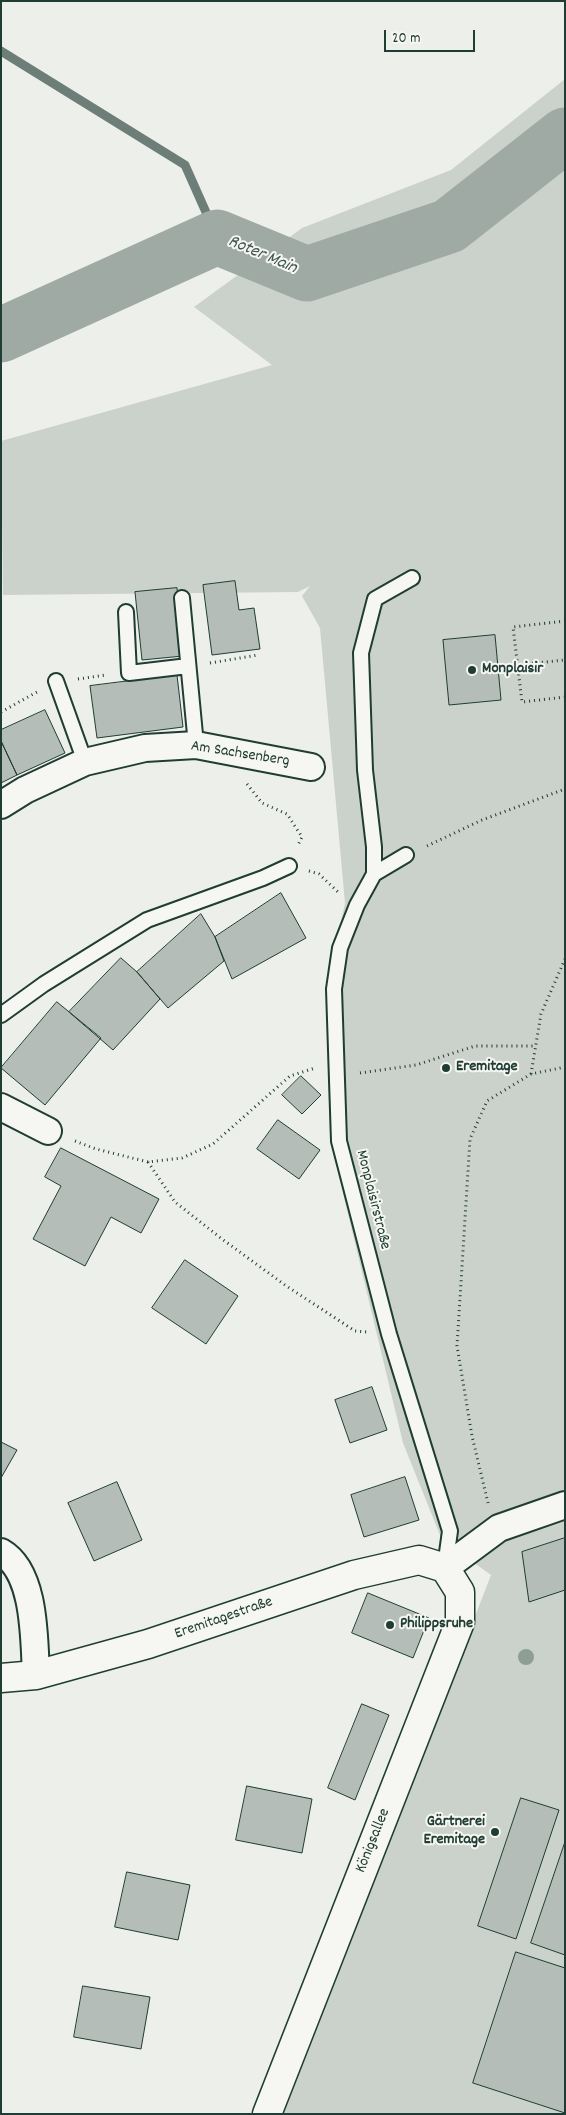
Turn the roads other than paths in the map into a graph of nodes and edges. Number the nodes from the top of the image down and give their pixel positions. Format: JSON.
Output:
{"nodes":[{"id":1,"x":412,"y":578,"type":"dead end"},
{"id":2,"x":182,"y":598,"type":"dead end"},
{"id":3,"x":126,"y":612,"type":"dead end"},
{"id":4,"x":188,"y":666,"type":"junction"},
{"id":5,"x":56,"y":681,"type":"dead end"},
{"id":6,"x":196,"y":745,"type":"junction"},
{"id":7,"x":85,"y":762,"type":"junction"},
{"id":8,"x":311,"y":767,"type":"dead end"},
{"id":9,"x":1,"y":805,"type":"edge"},
{"id":10,"x":406,"y":855,"type":"road end"},
{"id":11,"x":289,"y":866,"type":"road end"},
{"id":12,"x":374,"y":874,"type":"junction"},
{"id":13,"x":1,"y":1015,"type":"edge"},
{"id":14,"x":1,"y":1107,"type":"edge"},
{"id":15,"x":48,"y":1131,"type":"road end"},
{"id":16,"x":565,"y":1505,"type":"edge"},
{"id":17,"x":1,"y":1552,"type":"edge"},
{"id":18,"x":445,"y":1568,"type":"junction"},
{"id":19,"x":36,"y":1675,"type":"junction"},
{"id":20,"x":1,"y":1678,"type":"edge"},
{"id":21,"x":267,"y":2114,"type":"edge"}],
"edges":[{"from":1,"to":12,"type":"lane"},
{"from":2,"to":4,"type":"lane"},
{"from":3,"to":4,"type":"lane"},
{"from":4,"to":6,"type":"lane"},
{"from":5,"to":7,"type":"lane"},
{"from":6,"to":7,"type":"street","name":"Am Sachsenberg"},
{"from":6,"to":8,"type":"street","name":"Am Sachsenberg"},
{"from":7,"to":9,"type":"street","name":"Am Sachsenberg"},
{"from":10,"to":12,"type":"lane"},
{"from":11,"to":13,"type":"lane"},
{"from":12,"to":18,"type":"lane","name":"Monplaisirstraße"},
{"from":14,"to":15,"type":"street"},
{"from":16,"to":18,"type":"street"},
{"from":17,"to":19,"type":"street"},
{"from":18,"to":19,"type":"street","name":"Eremitagestraße"},
{"from":18,"to":21,"type":"street","name":"Königsallee"},
{"from":19,"to":20,"type":"street","name":"Eremitagestraße"}]}
